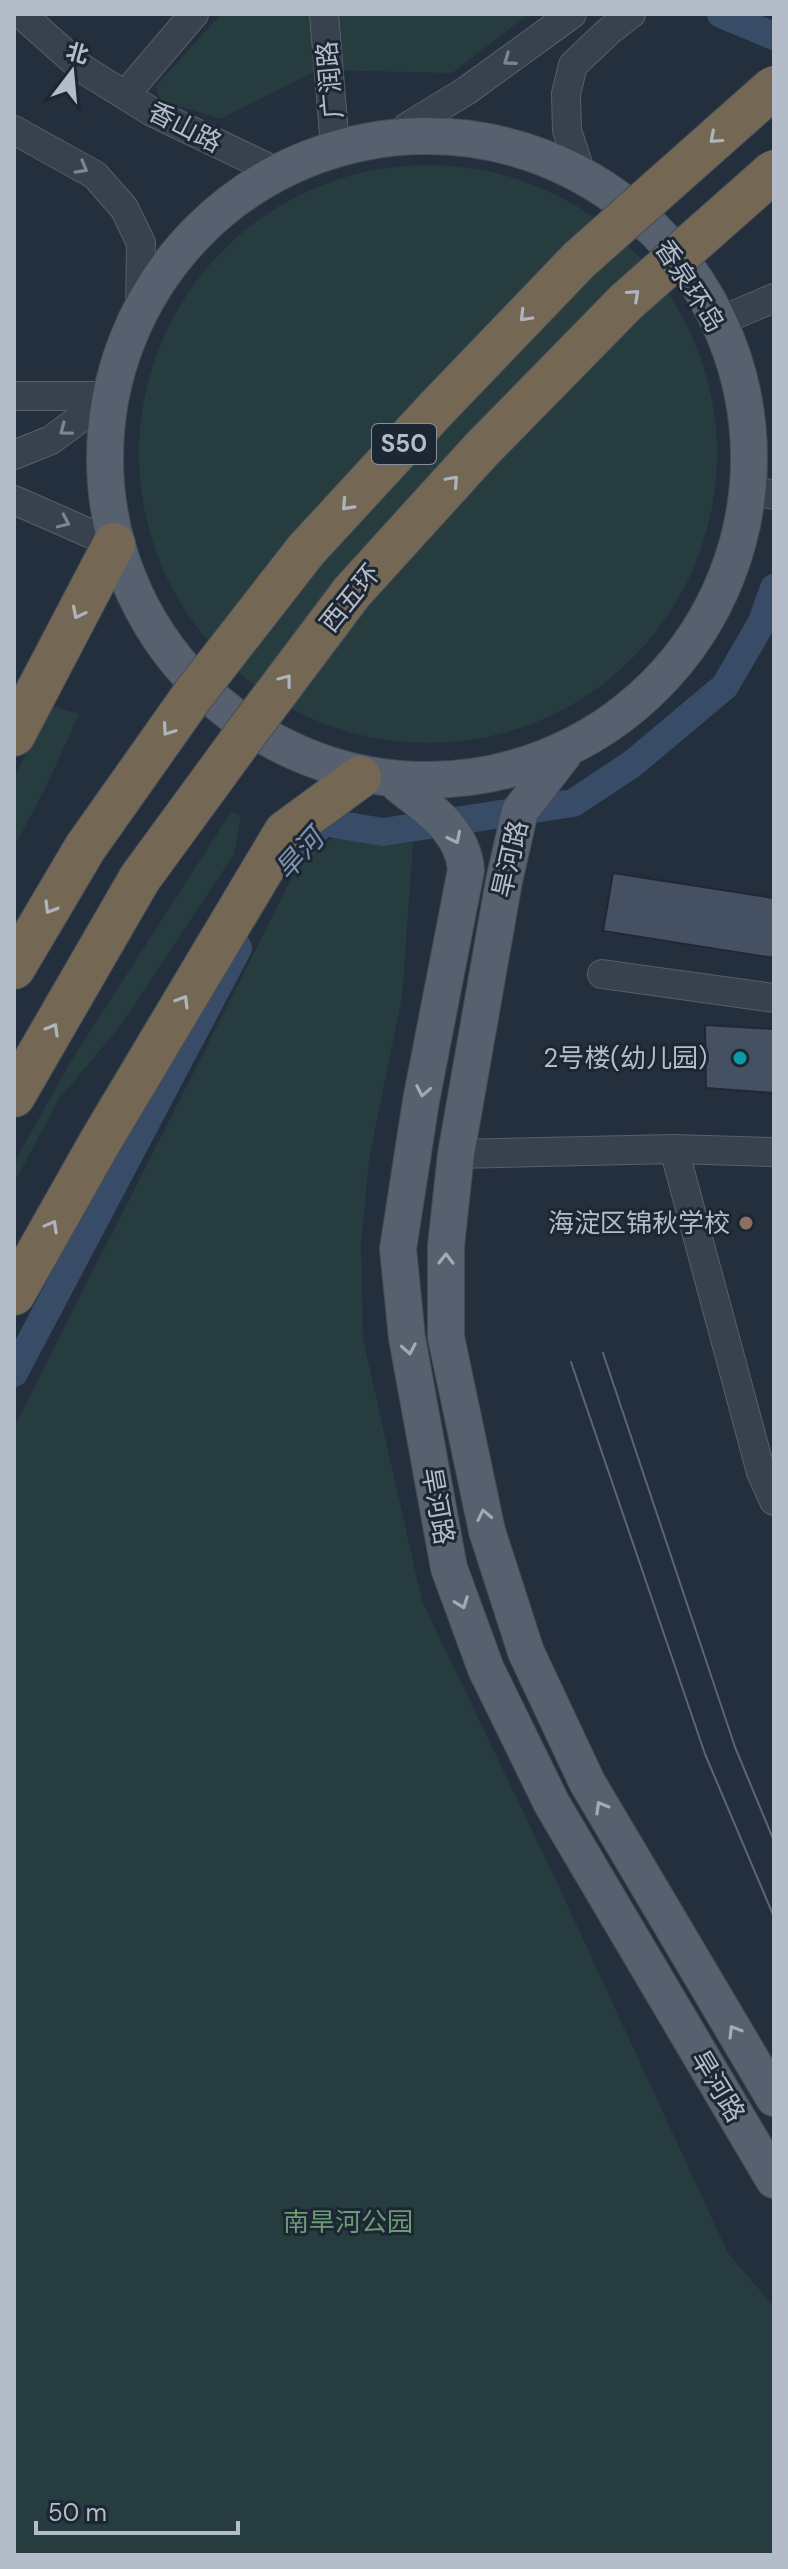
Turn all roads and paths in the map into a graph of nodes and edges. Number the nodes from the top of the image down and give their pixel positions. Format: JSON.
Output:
{"nodes":[{"id":1,"x":21,"y":14,"type":"edge"},
{"id":2,"x":194,"y":14,"type":"edge"},
{"id":3,"x":324,"y":14,"type":"edge"},
{"id":4,"x":572,"y":14,"type":"edge"},
{"id":5,"x":620,"y":22,"type":"edge"},
{"id":6,"x":774,"y":87,"type":"edge"},
{"id":7,"x":125,"y":95,"type":"junction"},
{"id":8,"x":407,"y":127,"type":"junction"},
{"id":9,"x":14,"y":130,"type":"edge"},
{"id":10,"x":335,"y":146,"type":"junction"},
{"id":11,"x":774,"y":171,"type":"edge"},
{"id":12,"x":279,"y":173,"type":"junction"},
{"id":13,"x":582,"y":177,"type":"junction"},
{"id":14,"x":774,"y":298,"type":"edge"},
{"id":15,"x":140,"y":310,"type":"junction"},
{"id":16,"x":720,"y":321,"type":"junction"},
{"id":17,"x":14,"y":396,"type":"edge"},
{"id":18,"x":110,"y":396,"type":"junction"},
{"id":19,"x":14,"y":455,"type":"edge"},
{"id":20,"x":762,"y":492,"type":"edge"},
{"id":21,"x":14,"y":500,"type":"edge"},
{"id":22,"x":114,"y":544,"type":"junction"},
{"id":23,"x":14,"y":735,"type":"edge"},
{"id":24,"x":563,"y":755,"type":"junction"},
{"id":25,"x":380,"y":781,"type":"junction"},
{"id":26,"x":14,"y":968,"type":"edge"},
{"id":27,"x":602,"y":974,"type":"dead end"},
{"id":28,"x":774,"y":998,"type":"edge"},
{"id":29,"x":14,"y":1096,"type":"edge"},
{"id":30,"x":674,"y":1149,"type":"junction"},
{"id":31,"x":774,"y":1152,"type":"edge"},
{"id":32,"x":456,"y":1154,"type":"junction"},
{"id":33,"x":14,"y":1294,"type":"edge"},
{"id":34,"x":774,"y":1501,"type":"edge"},
{"id":35,"x":774,"y":2098,"type":"edge"},
{"id":36,"x":774,"y":2180,"type":"edge"}],
"edges":[{"from":1,"to":7,"type":"street","name":"香山路"},
{"from":2,"to":7,"type":"street"},
{"from":3,"to":10,"type":"street","name":"广润路"},
{"from":4,"to":8,"type":"street","one_way":true},
{"from":5,"to":13,"type":"street"},
{"from":6,"to":26,"type":"highway","number":"S50","one_way":true,"bridge":true},
{"from":7,"to":12,"type":"street","name":"香山路"},
{"from":8,"to":10,"type":"main road","name":"香泉环岛"},
{"from":8,"to":13,"type":"main road","name":"香泉环岛"},
{"from":9,"to":15,"type":"street","one_way":true},
{"from":10,"to":12,"type":"main road","name":"香泉环岛"},
{"from":29,"to":11,"type":"highway","name":"西五环","number":"S50","one_way":true,"bridge":true},
{"from":12,"to":15,"type":"main road","name":"香泉环岛"},
{"from":13,"to":16,"type":"main road","name":"香泉环岛"},
{"from":14,"to":16,"type":"street"},
{"from":15,"to":18,"type":"main road","name":"香泉环岛"},
{"from":16,"to":20,"type":"main road","name":"香泉环岛"},
{"from":17,"to":18,"type":"street"},
{"from":18,"to":19,"type":"street","one_way":true},
{"from":18,"to":22,"type":"main road","name":"香泉环岛"},
{"from":20,"to":24,"type":"main road","name":"香泉环岛"},
{"from":21,"to":22,"type":"street","one_way":true},
{"from":22,"to":23,"type":"highway","one_way":true},
{"from":22,"to":25,"type":"main road","name":"香泉环岛"},
{"from":24,"to":25,"type":"main road","name":"香泉环岛"},
{"from":24,"to":32,"type":"main road","name":"旱河路"},
{"from":33,"to":25,"type":"highway","one_way":true},
{"from":25,"to":36,"type":"main road","name":"旱河路","one_way":true},
{"from":27,"to":28,"type":"street"},
{"from":30,"to":31,"type":"street"},
{"from":30,"to":32,"type":"street"},
{"from":30,"to":34,"type":"street"},
{"from":35,"to":32,"type":"main road","name":"旱河路","one_way":true}]}
